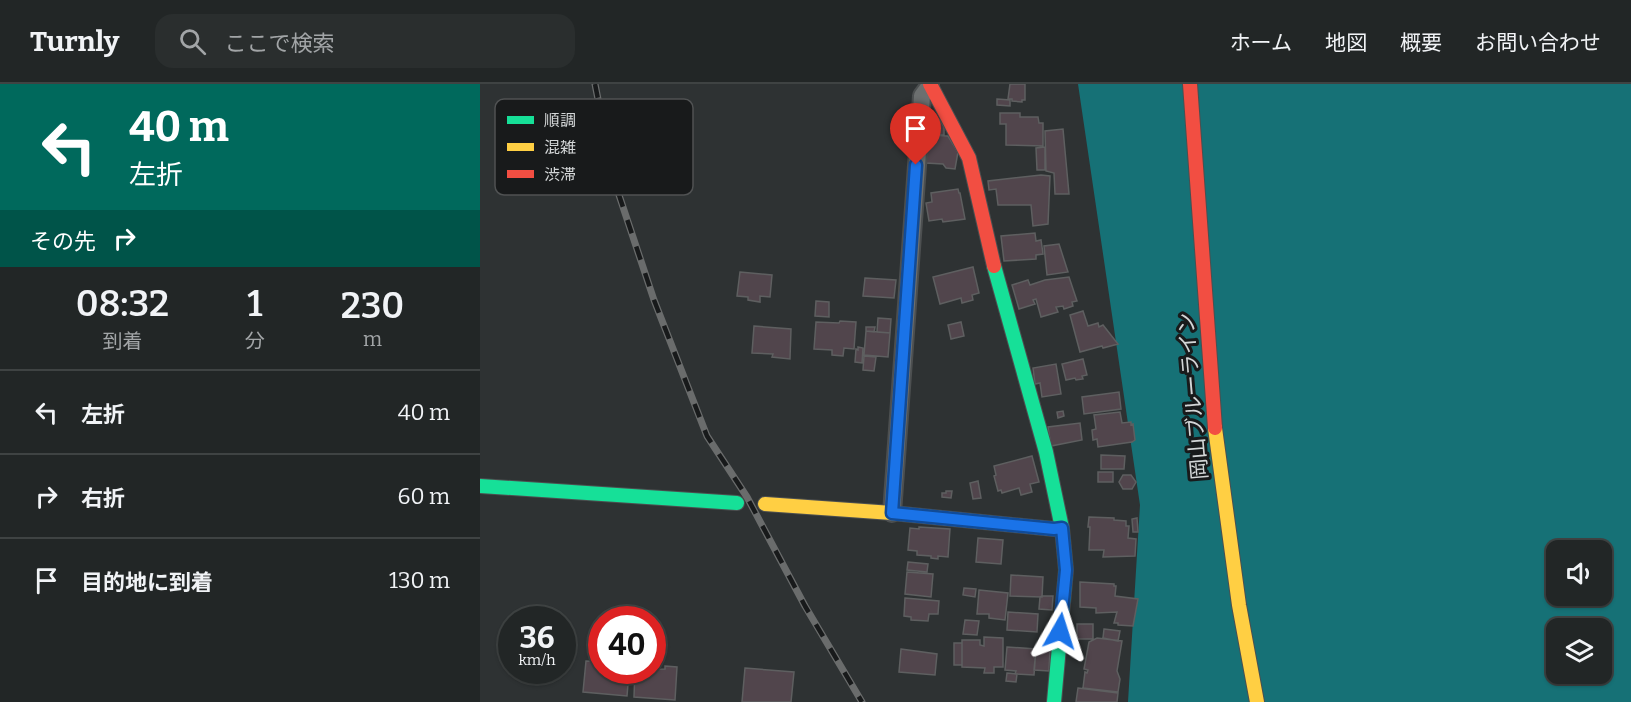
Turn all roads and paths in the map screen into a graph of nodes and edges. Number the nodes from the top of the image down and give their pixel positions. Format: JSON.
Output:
{"nodes":[{"id":1,"x":930,"y":84,"type":"edge"},
{"id":2,"x":1190,"y":84,"type":"edge"},
{"id":3,"x":480,"y":486,"type":"edge"},
{"id":4,"x":737,"y":503,"type":"dead end"},
{"id":5,"x":765,"y":504,"type":"dead end"},
{"id":6,"x":892,"y":513,"type":"junction"},
{"id":7,"x":1062,"y":528,"type":"junction"},
{"id":8,"x":1054,"y":702,"type":"edge"},
{"id":9,"x":1257,"y":702,"type":"edge"}],
"edges":[{"from":1,"to":6,"type":"street"},
{"from":1,"to":7,"type":"street"},
{"from":2,"to":9,"type":"street","name":"岡山ブルーライン"},
{"from":3,"to":4,"type":"street"},
{"from":5,"to":6,"type":"street"},
{"from":6,"to":7,"type":"street"},
{"from":7,"to":8,"type":"street"}]}
